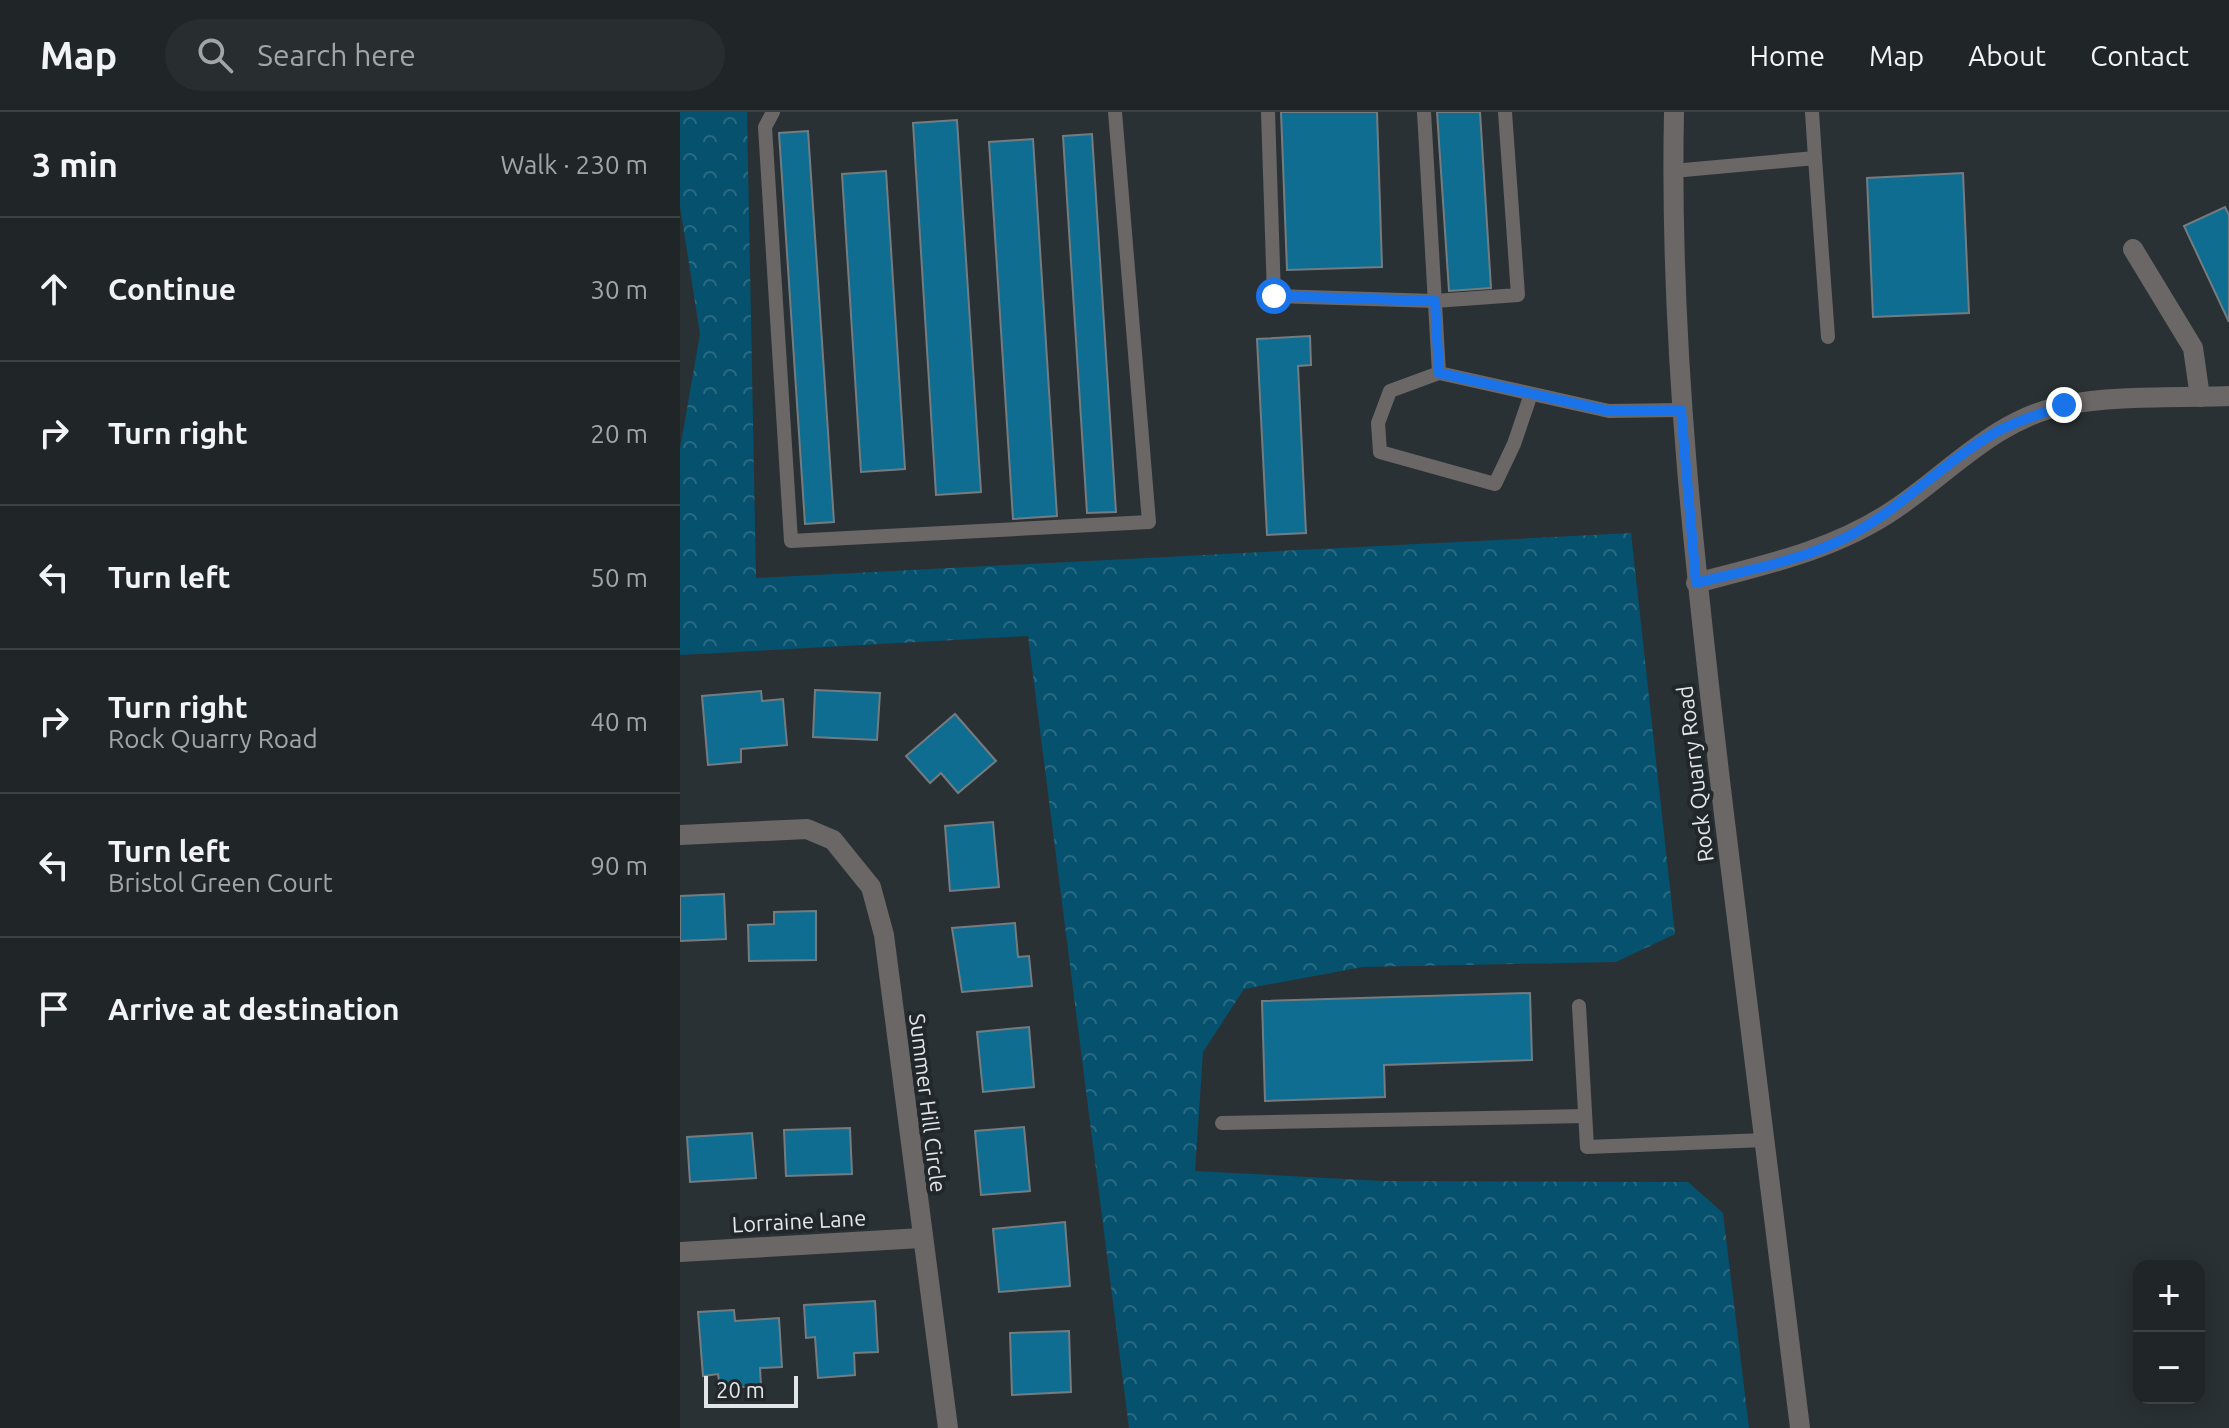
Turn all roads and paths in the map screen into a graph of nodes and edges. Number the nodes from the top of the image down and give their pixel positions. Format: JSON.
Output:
{"nodes":[{"id":1,"x":773,"y":112,"type":"edge"},
{"id":2,"x":1115,"y":112,"type":"edge"},
{"id":3,"x":1268,"y":112,"type":"edge"},
{"id":4,"x":1424,"y":112,"type":"edge"},
{"id":5,"x":1505,"y":112,"type":"edge"},
{"id":6,"x":1674,"y":112,"type":"edge"},
{"id":7,"x":1812,"y":112,"type":"edge"},
{"id":8,"x":1815,"y":158,"type":"junction"},
{"id":9,"x":1673,"y":171,"type":"junction"},
{"id":10,"x":2133,"y":249,"type":"dead end"},
{"id":11,"x":1435,"y":301,"type":"junction"},
{"id":12,"x":1828,"y":337,"type":"dead end"},
{"id":13,"x":1439,"y":373,"type":"junction"},
{"id":14,"x":1531,"y":394,"type":"junction"},
{"id":15,"x":2229,"y":396,"type":"edge"},
{"id":16,"x":2200,"y":397,"type":"junction"},
{"id":17,"x":1681,"y":410,"type":"junction"},
{"id":18,"x":1696,"y":583,"type":"junction"},
{"id":19,"x":680,"y":835,"type":"edge"},
{"id":20,"x":1579,"y":1006,"type":"dead end"},
{"id":21,"x":1585,"y":1116,"type":"junction"},
{"id":22,"x":1222,"y":1123,"type":"dead end"},
{"id":23,"x":1765,"y":1140,"type":"junction"},
{"id":24,"x":921,"y":1238,"type":"junction"},
{"id":25,"x":680,"y":1252,"type":"edge"},
{"id":26,"x":948,"y":1428,"type":"edge"},
{"id":27,"x":1800,"y":1428,"type":"edge"}],
"edges":[{"from":1,"to":2,"type":"lane"},
{"from":3,"to":11,"type":"lane"},
{"from":4,"to":11,"type":"lane"},
{"from":5,"to":11,"type":"lane"},
{"from":6,"to":9,"type":"street","name":"Rock Quarry Road"},
{"from":7,"to":8,"type":"lane"},
{"from":8,"to":9,"type":"lane"},
{"from":8,"to":12,"type":"lane"},
{"from":9,"to":17,"type":"street","name":"Rock Quarry Road"},
{"from":10,"to":16,"type":"street"},
{"from":11,"to":13,"type":"lane"},
{"from":13,"to":14,"type":"lane"},
{"from":13,"to":14,"type":"lane"},
{"from":14,"to":17,"type":"lane"},
{"from":15,"to":16,"type":"street"},
{"from":16,"to":18,"type":"street"},
{"from":17,"to":18,"type":"street","name":"Rock Quarry Road"},
{"from":18,"to":23,"type":"street","name":"Rock Quarry Road"},
{"from":19,"to":24,"type":"street","name":"Summer Hill Circle"},
{"from":20,"to":21,"type":"lane"},
{"from":21,"to":22,"type":"lane"},
{"from":21,"to":23,"type":"lane"},
{"from":23,"to":27,"type":"street","name":"Rock Quarry Road"},
{"from":24,"to":25,"type":"street","name":"Lorraine Lane"},
{"from":24,"to":26,"type":"street","name":"Summer Hill Circle"}]}
